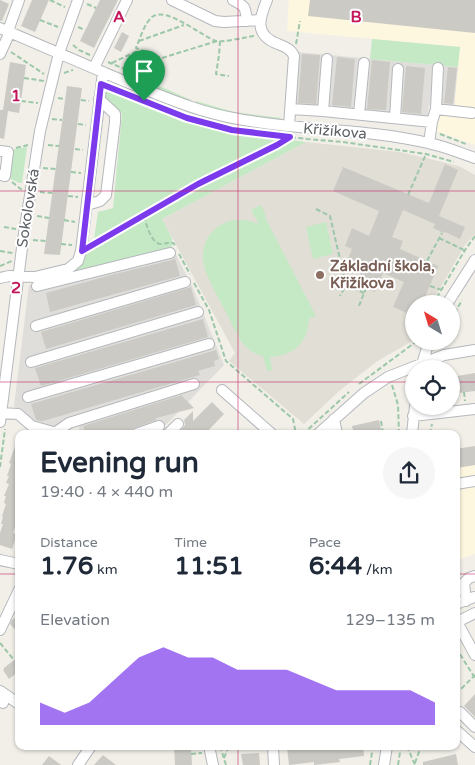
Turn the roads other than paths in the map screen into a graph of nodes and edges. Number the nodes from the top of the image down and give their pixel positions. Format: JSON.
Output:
{"nodes":[{"id":1,"x":19,"y":0,"type":"edge"},
{"id":2,"x":127,"y":0,"type":"edge"},
{"id":3,"x":172,"y":0,"type":"edge"},
{"id":4,"x":233,"y":0,"type":"edge"},
{"id":5,"x":267,"y":0,"type":"edge"},
{"id":6,"x":81,"y":2,"type":"edge"},
{"id":7,"x":247,"y":20,"type":"junction"},
{"id":8,"x":260,"y":20,"type":"junction"},
{"id":9,"x":6,"y":30,"type":"edge"},
{"id":10,"x":1,"y":51,"type":"edge"},
{"id":11,"x":59,"y":53,"type":"junction"},
{"id":12,"x":327,"y":59,"type":"dead end"},
{"id":13,"x":364,"y":63,"type":"dead end"},
{"id":14,"x":438,"y":68,"type":"dead end"},
{"id":15,"x":398,"y":69,"type":"dead end"},
{"id":16,"x":99,"y":70,"type":"junction"},
{"id":17,"x":99,"y":99,"type":"junction"},
{"id":18,"x":290,"y":109,"type":"junction"},
{"id":19,"x":436,"y":109,"type":"junction"},
{"id":20,"x":323,"y":111,"type":"junction"},
{"id":21,"x":472,"y":113,"type":"dead end"},
{"id":22,"x":360,"y":114,"type":"junction"},
{"id":23,"x":395,"y":118,"type":"junction"},
{"id":24,"x":432,"y":122,"type":"junction"},
{"id":25,"x":289,"y":132,"type":"junction"},
{"id":26,"x":429,"y":143,"type":"junction"},
{"id":27,"x":4,"y":152,"type":"edge"},
{"id":28,"x":475,"y":158,"type":"edge"},
{"id":29,"x":2,"y":175,"type":"edge"},
{"id":30,"x":87,"y":205,"type":"junction"},
{"id":31,"x":170,"y":253,"type":"dead end"},
{"id":32,"x":475,"y":260,"type":"edge"},
{"id":33,"x":471,"y":274,"type":"edge"},
{"id":34,"x":18,"y":276,"type":"junction"},
{"id":35,"x":0,"y":278,"type":"edge"},
{"id":36,"x":185,"y":282,"type":"dead end"},
{"id":37,"x":37,"y":286,"type":"dead end"},
{"id":38,"x":454,"y":295,"type":"edge"},
{"id":39,"x":198,"y":312,"type":"dead end"},
{"id":40,"x":36,"y":326,"type":"dead end"},
{"id":41,"x":10,"y":332,"type":"junction"},
{"id":42,"x":0,"y":340,"type":"edge"},
{"id":43,"x":209,"y":344,"type":"dead end"},
{"id":44,"x":475,"y":350,"type":"edge"},
{"id":45,"x":434,"y":360,"type":"edge"},
{"id":46,"x":31,"y":362,"type":"dead end"},
{"id":47,"x":405,"y":372,"type":"edge"},
{"id":48,"x":194,"y":384,"type":"dead end"},
{"id":49,"x":2,"y":389,"type":"edge"},
{"id":50,"x":222,"y":390,"type":"dead end"},
{"id":51,"x":28,"y":397,"type":"dead end"},
{"id":52,"x":460,"y":409,"type":"edge"},
{"id":53,"x":475,"y":409,"type":"edge"},
{"id":54,"x":414,"y":415,"type":"edge"},
{"id":55,"x":1,"y":417,"type":"edge"},
{"id":56,"x":334,"y":419,"type":"junction"},
{"id":57,"x":178,"y":424,"type":"dead end"},
{"id":58,"x":159,"y":426,"type":"dead end"},
{"id":59,"x":47,"y":430,"type":"edge"},
{"id":60,"x":61,"y":430,"type":"edge"},
{"id":61,"x":148,"y":430,"type":"edge"},
{"id":62,"x":172,"y":430,"type":"edge"},
{"id":63,"x":267,"y":430,"type":"edge"},
{"id":64,"x":322,"y":430,"type":"edge"},
{"id":65,"x":336,"y":430,"type":"edge"},
{"id":66,"x":412,"y":430,"type":"edge"},
{"id":67,"x":475,"y":481,"type":"edge"},
{"id":68,"x":460,"y":483,"type":"edge"},
{"id":69,"x":0,"y":560,"type":"edge"},
{"id":70,"x":15,"y":563,"type":"edge"},
{"id":71,"x":475,"y":576,"type":"edge"},
{"id":72,"x":15,"y":598,"type":"edge"},
{"id":73,"x":465,"y":601,"type":"edge"},
{"id":74,"x":475,"y":613,"type":"edge"},
{"id":75,"x":460,"y":620,"type":"edge"},
{"id":76,"x":460,"y":627,"type":"edge"},
{"id":77,"x":0,"y":630,"type":"edge"},
{"id":78,"x":475,"y":655,"type":"edge"},
{"id":79,"x":0,"y":691,"type":"edge"},
{"id":80,"x":15,"y":701,"type":"edge"},
{"id":81,"x":460,"y":712,"type":"dead end"},
{"id":82,"x":475,"y":726,"type":"edge"},
{"id":83,"x":460,"y":734,"type":"edge"},
{"id":84,"x":475,"y":747,"type":"edge"},
{"id":85,"x":86,"y":750,"type":"edge"},
{"id":86,"x":207,"y":750,"type":"edge"},
{"id":87,"x":273,"y":750,"type":"edge"},
{"id":88,"x":386,"y":750,"type":"edge"},
{"id":89,"x":78,"y":765,"type":"edge"},
{"id":90,"x":213,"y":765,"type":"edge"},
{"id":91,"x":274,"y":765,"type":"edge"},
{"id":92,"x":384,"y":765,"type":"edge"}],
"edges":[{"from":1,"to":9,"type":"street"},
{"from":2,"to":16,"type":"street"},
{"from":3,"to":7,"type":"street"},
{"from":4,"to":7,"type":"street"},
{"from":5,"to":8,"type":"street"},
{"from":6,"to":11,"type":"street","name":"Sokolovská"},
{"from":7,"to":8,"type":"street"},
{"from":8,"to":18,"type":"street"},
{"from":9,"to":10,"type":"street"},
{"from":9,"to":11,"type":"street","name":"Křižíkova"},
{"from":11,"to":16,"type":"street","name":"Křižíkova"},
{"from":11,"to":34,"type":"street","name":"Sokolovská"},
{"from":12,"to":20,"type":"street"},
{"from":13,"to":22,"type":"street"},
{"from":14,"to":19,"type":"street"},
{"from":15,"to":23,"type":"street"},
{"from":16,"to":17,"type":"street"},
{"from":16,"to":25,"type":"street","name":"Křižíkova"},
{"from":17,"to":30,"type":"street"},
{"from":17,"to":30,"type":"street"},
{"from":18,"to":20,"type":"street"},
{"from":18,"to":25,"type":"street"},
{"from":19,"to":21,"type":"street"},
{"from":19,"to":24,"type":"street"},
{"from":20,"to":22,"type":"street"},
{"from":22,"to":23,"type":"street"},
{"from":23,"to":24,"type":"street"},
{"from":24,"to":26,"type":"street"},
{"from":25,"to":26,"type":"street","name":"Křižíkova"},
{"from":26,"to":28,"type":"street","name":"Křižíkova"},
{"from":27,"to":29,"type":"street"},
{"from":30,"to":34,"type":"street"},
{"from":31,"to":37,"type":"street"},
{"from":32,"to":33,"type":"street"},
{"from":33,"to":38,"type":"street"},
{"from":34,"to":35,"type":"street"},
{"from":34,"to":41,"type":"street","name":"Sokolovská"},
{"from":36,"to":40,"type":"street"},
{"from":39,"to":46,"type":"street"},
{"from":41,"to":42,"type":"street"},
{"from":41,"to":49,"type":"street","name":"Sokolovská"},
{"from":43,"to":51,"type":"street"},
{"from":44,"to":45,"type":"street"},
{"from":47,"to":56,"type":"street"},
{"from":48,"to":60,"type":"street"},
{"from":49,"to":55,"type":"street","name":"Sokolovská"},
{"from":50,"to":63,"type":"street"},
{"from":52,"to":53,"type":"street"},
{"from":54,"to":66,"type":"street"},
{"from":55,"to":59,"type":"street"},
{"from":56,"to":64,"type":"street"},
{"from":56,"to":65,"type":"street"},
{"from":57,"to":62,"type":"street"},
{"from":58,"to":61,"type":"street"},
{"from":67,"to":68,"type":"street"},
{"from":69,"to":70,"type":"street"},
{"from":71,"to":73,"type":"street"},
{"from":72,"to":77,"type":"street"},
{"from":74,"to":75,"type":"street"},
{"from":76,"to":78,"type":"street"},
{"from":79,"to":80,"type":"street"},
{"from":81,"to":82,"type":"street"},
{"from":83,"to":84,"type":"street"},
{"from":85,"to":89,"type":"street"},
{"from":86,"to":90,"type":"street"},
{"from":87,"to":91,"type":"street"},
{"from":88,"to":92,"type":"street"}]}
